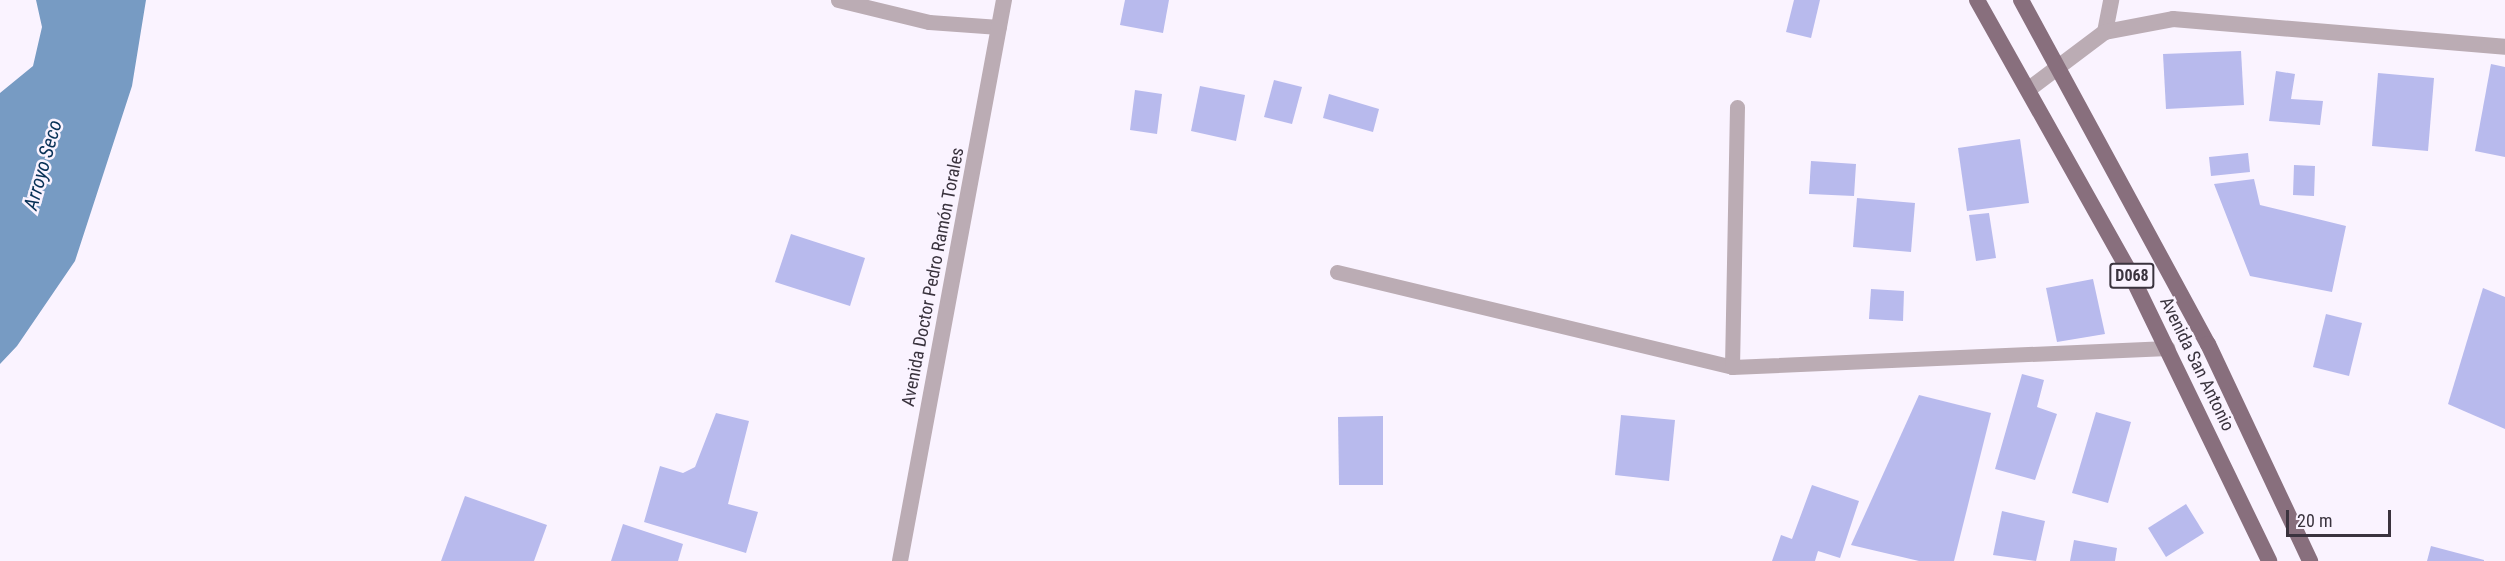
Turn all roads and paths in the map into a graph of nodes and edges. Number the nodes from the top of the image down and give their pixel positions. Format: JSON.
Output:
{"nodes":[{"id":1,"x":838,"y":0,"type":"edge"},
{"id":2,"x":1004,"y":0,"type":"edge"},
{"id":3,"x":1977,"y":0,"type":"edge"},
{"id":4,"x":2021,"y":0,"type":"edge"},
{"id":5,"x":2111,"y":0,"type":"edge"},
{"id":6,"x":999,"y":27,"type":"junction"},
{"id":7,"x":2105,"y":32,"type":"junction"},
{"id":8,"x":2505,"y":47,"type":"edge"},
{"id":9,"x":2061,"y":68,"type":"junction"},
{"id":10,"x":2029,"y":89,"type":"junction"},
{"id":11,"x":1737,"y":107,"type":"dead end"},
{"id":12,"x":1337,"y":272,"type":"dead end"},
{"id":13,"x":2168,"y":348,"type":"junction"},
{"id":14,"x":1732,"y":367,"type":"junction"},
{"id":15,"x":900,"y":561,"type":"edge"},
{"id":16,"x":2269,"y":561,"type":"edge"},
{"id":17,"x":2310,"y":561,"type":"edge"}],
"edges":[{"from":1,"to":6,"type":"lane"},
{"from":2,"to":6,"type":"street","name":"Avenida Doctor Pedro Ramón Torales"},
{"from":3,"to":10,"type":"main road","name":"Avenida San Antonio","number":"D068"},
{"from":4,"to":9,"type":"main road","name":"Avenida San Antonio","number":"D068"},
{"from":5,"to":7,"type":"street"},
{"from":6,"to":15,"type":"street","name":"Avenida Doctor Pedro Ramón Torales"},
{"from":7,"to":8,"type":"street"},
{"from":7,"to":9,"type":"street"},
{"from":9,"to":10,"type":"street"},
{"from":9,"to":17,"type":"main road","name":"Avenida San Antonio","number":"D068"},
{"from":10,"to":13,"type":"main road","name":"Avenida San Antonio","number":"D068"},
{"from":11,"to":14,"type":"lane"},
{"from":12,"to":14,"type":"lane"},
{"from":13,"to":14,"type":"lane"},
{"from":13,"to":16,"type":"main road","name":"Avenida San Antonio","number":"D068"}]}
